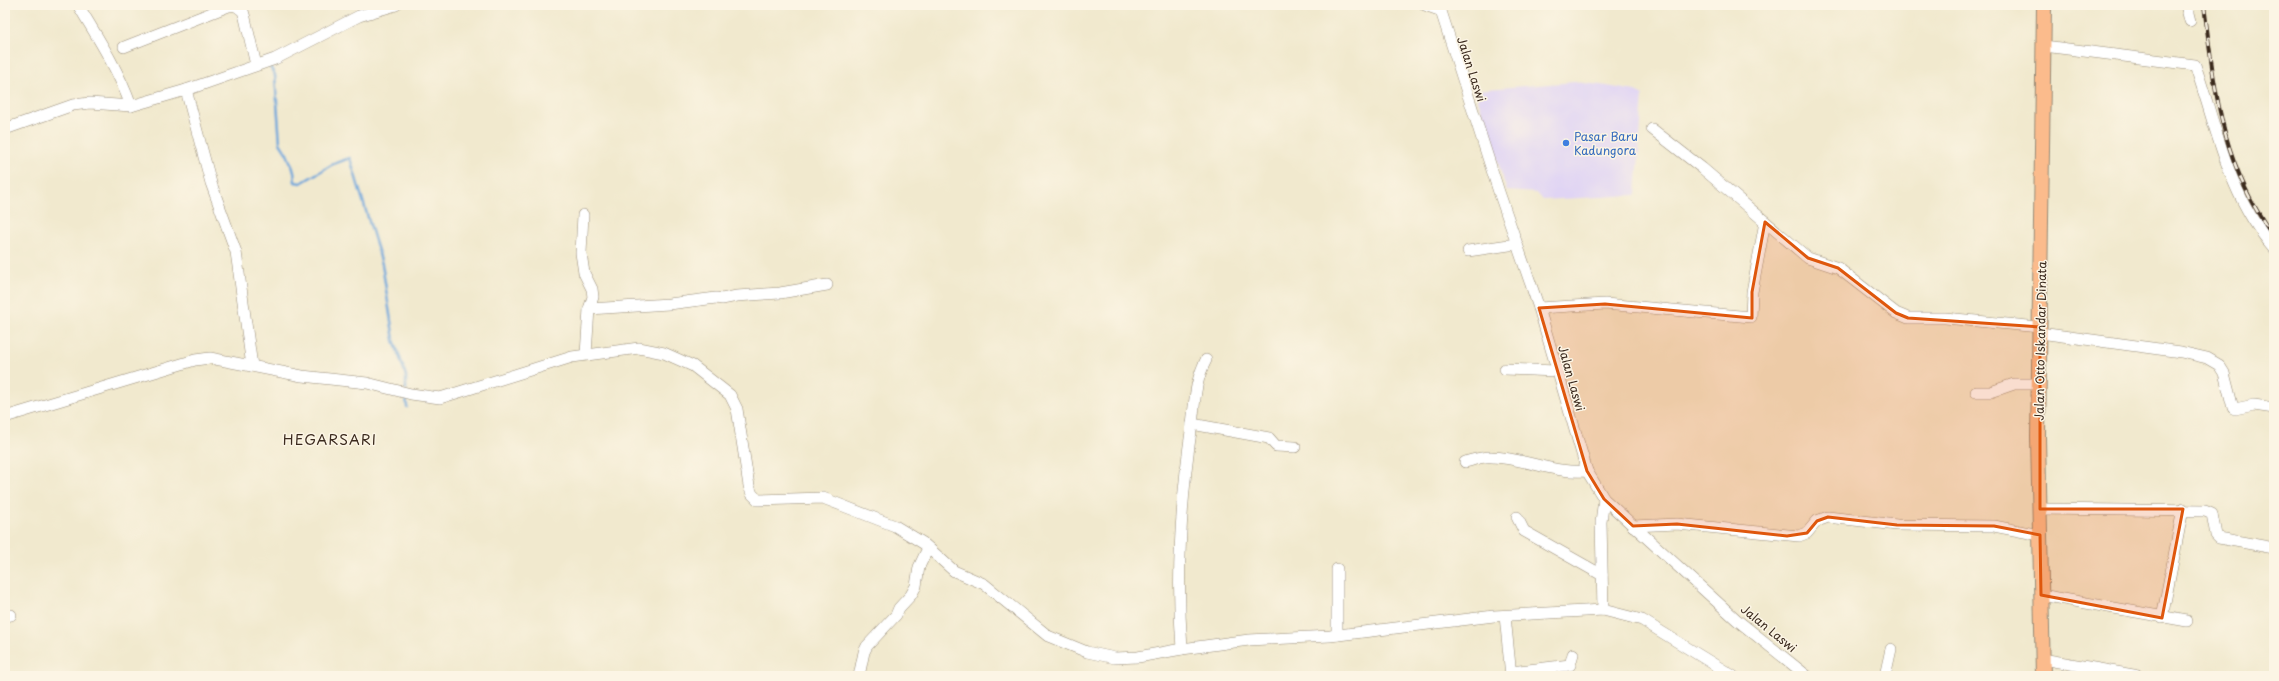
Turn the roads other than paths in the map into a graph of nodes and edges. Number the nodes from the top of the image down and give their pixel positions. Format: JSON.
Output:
{"nodes":[{"id":1,"x":78,"y":5,"type":"edge"},
{"id":2,"x":396,"y":5,"type":"edge"},
{"id":3,"x":1425,"y":5,"type":"edge"},
{"id":4,"x":2044,"y":5,"type":"edge"},
{"id":5,"x":2186,"y":5,"type":"edge"},
{"id":6,"x":1439,"y":7,"type":"edge"},
{"id":7,"x":2190,"y":21,"type":"dead end"},
{"id":8,"x":2044,"y":46,"type":"junction"},
{"id":9,"x":124,"y":47,"type":"dead end"},
{"id":10,"x":258,"y":65,"type":"junction"},
{"id":11,"x":186,"y":90,"type":"junction"},
{"id":12,"x":131,"y":106,"type":"junction"},
{"id":13,"x":5,"y":128,"type":"edge"},
{"id":14,"x":1652,"y":129,"type":"dead end"},
{"id":15,"x":584,"y":215,"type":"dead end"},
{"id":16,"x":1765,"y":222,"type":"junction"},
{"id":17,"x":1516,"y":244,"type":"junction"},
{"id":18,"x":2274,"y":248,"type":"edge"},
{"id":19,"x":1468,"y":251,"type":"dead end"},
{"id":20,"x":827,"y":285,"type":"dead end"},
{"id":21,"x":1539,"y":308,"type":"junction"},
{"id":22,"x":589,"y":309,"type":"junction"},
{"id":23,"x":2040,"y":330,"type":"junction"},
{"id":24,"x":586,"y":354,"type":"junction"},
{"id":25,"x":1206,"y":360,"type":"dead end"},
{"id":26,"x":252,"y":366,"type":"junction"},
{"id":27,"x":1505,"y":368,"type":"dead end"},
{"id":28,"x":1556,"y":371,"type":"junction"},
{"id":29,"x":2039,"y":384,"type":"junction"},
{"id":30,"x":1976,"y":392,"type":"dead end"},
{"id":31,"x":2274,"y":408,"type":"edge"},
{"id":32,"x":5,"y":417,"type":"edge"},
{"id":33,"x":1192,"y":424,"type":"junction"},
{"id":34,"x":1295,"y":447,"type":"dead end"},
{"id":35,"x":1465,"y":462,"type":"dead end"},
{"id":36,"x":1587,"y":471,"type":"junction"},
{"id":37,"x":1604,"y":499,"type":"junction"},
{"id":38,"x":2040,"y":508,"type":"junction"},
{"id":39,"x":2183,"y":509,"type":"junction"},
{"id":40,"x":1517,"y":517,"type":"dead end"},
{"id":41,"x":1633,"y":526,"type":"junction"},
{"id":42,"x":2040,"y":535,"type":"junction"},
{"id":43,"x":928,"y":548,"type":"junction"},
{"id":44,"x":2274,"y":548,"type":"edge"},
{"id":45,"x":1337,"y":570,"type":"dead end"},
{"id":46,"x":1602,"y":575,"type":"junction"},
{"id":47,"x":2041,"y":596,"type":"junction"},
{"id":48,"x":1603,"y":610,"type":"junction"},
{"id":49,"x":1505,"y":616,"type":"junction"},
{"id":50,"x":2162,"y":618,"type":"junction"},
{"id":51,"x":2188,"y":621,"type":"dead end"},
{"id":52,"x":1337,"y":635,"type":"junction"},
{"id":53,"x":1182,"y":649,"type":"junction"},
{"id":54,"x":1891,"y":649,"type":"dead end"},
{"id":55,"x":1573,"y":654,"type":"dead end"},
{"id":56,"x":2042,"y":659,"type":"junction"},
{"id":57,"x":1511,"y":674,"type":"edge"},
{"id":58,"x":860,"y":676,"type":"edge"},
{"id":59,"x":1733,"y":676,"type":"edge"},
{"id":60,"x":1807,"y":676,"type":"edge"},
{"id":61,"x":1885,"y":676,"type":"edge"},
{"id":62,"x":2043,"y":676,"type":"edge"},
{"id":63,"x":2139,"y":676,"type":"edge"}],
"edges":[{"from":1,"to":12,"type":"street"},
{"from":2,"to":10,"type":"street"},
{"from":3,"to":6,"type":"street"},
{"from":4,"to":8,"type":"main road","name":"Jalan Otto Iskandar Dinata"},
{"from":5,"to":7,"type":"street"},
{"from":6,"to":17,"type":"street","name":"Jalan Laswi"},
{"from":8,"to":18,"type":"street"},
{"from":8,"to":23,"type":"main road","name":"Jalan Otto Iskandar Dinata"},
{"from":9,"to":10,"type":"street"},
{"from":10,"to":11,"type":"street"},
{"from":11,"to":12,"type":"street"},
{"from":11,"to":26,"type":"street"},
{"from":12,"to":13,"type":"street"},
{"from":14,"to":16,"type":"street"},
{"from":15,"to":22,"type":"street"},
{"from":16,"to":21,"type":"street"},
{"from":16,"to":23,"type":"street"},
{"from":17,"to":19,"type":"street"},
{"from":17,"to":21,"type":"street","name":"Jalan Laswi"},
{"from":20,"to":22,"type":"street"},
{"from":21,"to":28,"type":"street","name":"Jalan Laswi"},
{"from":22,"to":24,"type":"street"},
{"from":23,"to":29,"type":"main road","name":"Jalan Otto Iskandar Dinata"},
{"from":23,"to":31,"type":"street"},
{"from":24,"to":26,"type":"street"},
{"from":24,"to":43,"type":"street"},
{"from":25,"to":33,"type":"street"},
{"from":26,"to":32,"type":"street"},
{"from":27,"to":28,"type":"street"},
{"from":28,"to":36,"type":"street","name":"Jalan Laswi"},
{"from":29,"to":30,"type":"street"},
{"from":29,"to":38,"type":"main road","name":"Jalan Otto Iskandar Dinata"},
{"from":33,"to":34,"type":"street"},
{"from":33,"to":53,"type":"street"},
{"from":35,"to":36,"type":"street"},
{"from":36,"to":37,"type":"street","name":"Jalan Laswi"},
{"from":37,"to":41,"type":"street","name":"Jalan Laswi"},
{"from":37,"to":46,"type":"street"},
{"from":38,"to":39,"type":"street"},
{"from":38,"to":42,"type":"main road","name":"Jalan Otto Iskandar Dinata"},
{"from":39,"to":44,"type":"street"},
{"from":39,"to":50,"type":"street"},
{"from":40,"to":46,"type":"street"},
{"from":41,"to":42,"type":"street"},
{"from":41,"to":60,"type":"street","name":"Jalan Laswi"},
{"from":42,"to":47,"type":"main road","name":"Jalan Otto Iskandar Dinata"},
{"from":43,"to":53,"type":"street"},
{"from":43,"to":58,"type":"street"},
{"from":45,"to":52,"type":"street"},
{"from":46,"to":48,"type":"street"},
{"from":47,"to":50,"type":"street"},
{"from":47,"to":56,"type":"main road","name":"Jalan Otto Iskandar Dinata"},
{"from":48,"to":49,"type":"street"},
{"from":48,"to":59,"type":"street"},
{"from":49,"to":52,"type":"street"},
{"from":49,"to":57,"type":"street"},
{"from":50,"to":51,"type":"street"},
{"from":52,"to":53,"type":"street"},
{"from":54,"to":61,"type":"street"},
{"from":55,"to":57,"type":"street"},
{"from":56,"to":62,"type":"main road","name":"Jalan Otto Iskandar Dinata"},
{"from":56,"to":63,"type":"street"}]}
